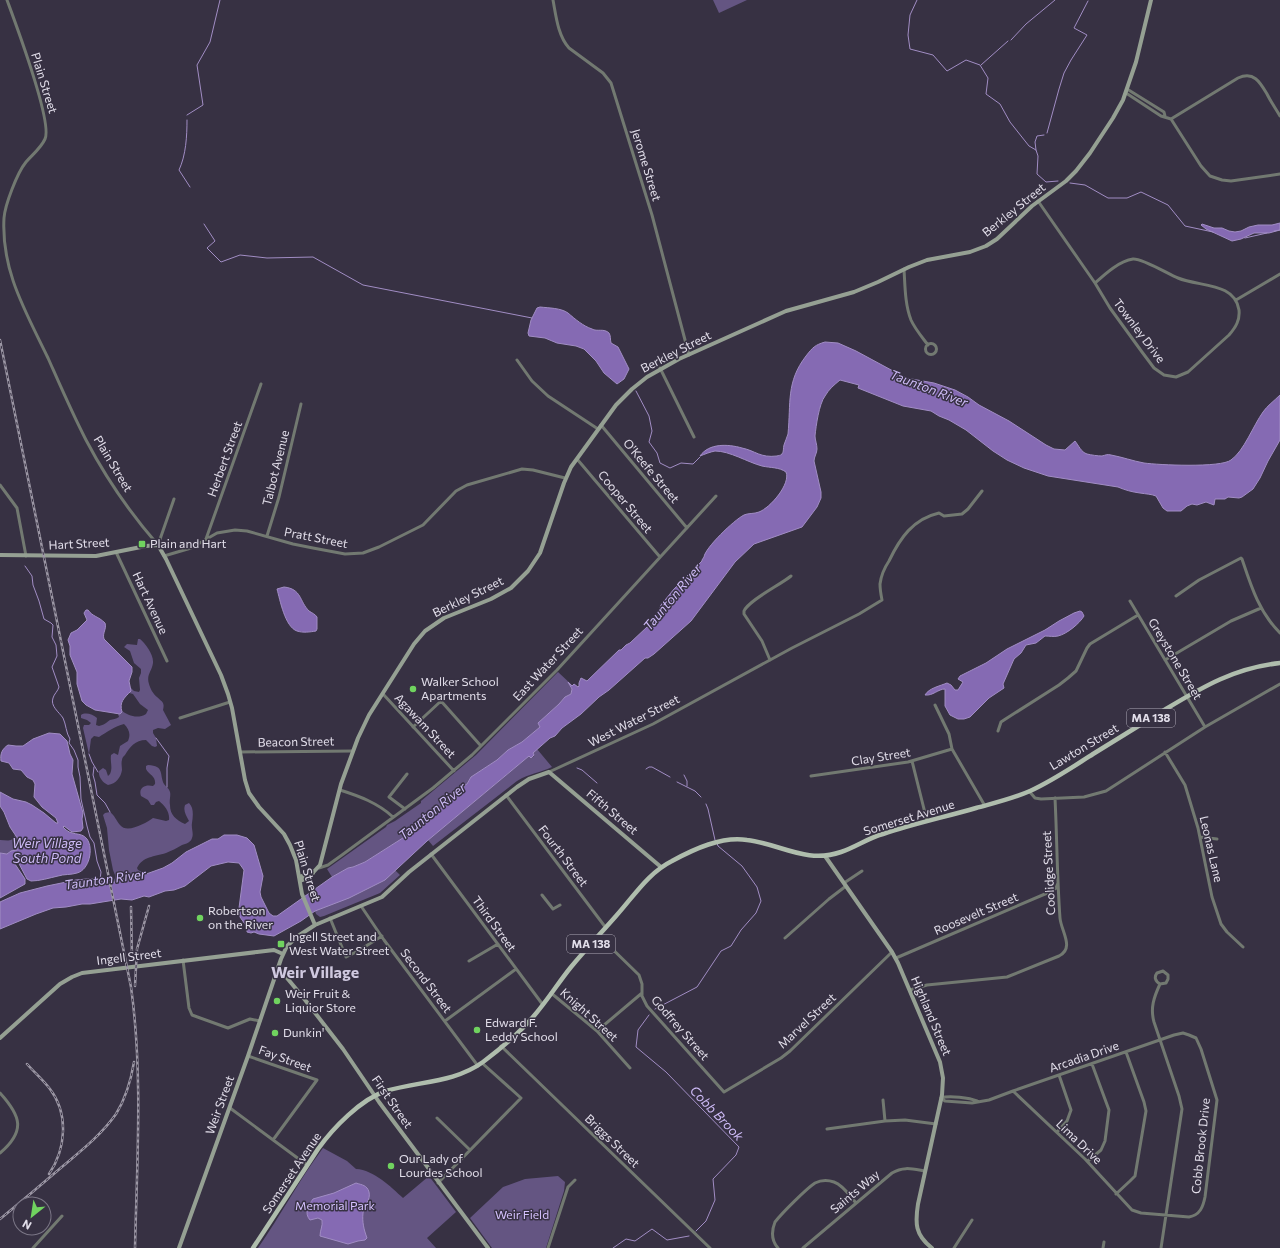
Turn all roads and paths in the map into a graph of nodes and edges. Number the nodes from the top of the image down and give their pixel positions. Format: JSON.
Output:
{"nodes":[{"id":1,"x":7,"y":0,"type":"edge"},
{"id":2,"x":553,"y":0,"type":"edge"},
{"id":3,"x":1151,"y":0,"type":"edge"},
{"id":4,"x":1127,"y":91,"type":"junction"},
{"id":5,"x":1280,"y":116,"type":"edge"},
{"id":6,"x":1171,"y":119,"type":"junction"},
{"id":7,"x":1280,"y":174,"type":"edge"},
{"id":8,"x":1038,"y":201,"type":"junction"},
{"id":9,"x":904,"y":269,"type":"junction"},
{"id":10,"x":1280,"y":274,"type":"edge"},
{"id":11,"x":1095,"y":283,"type":"junction"},
{"id":12,"x":1236,"y":300,"type":"junction"},
{"id":13,"x":928,"y":344,"type":"dead end"},
{"id":14,"x":688,"y":355,"type":"junction"},
{"id":15,"x":517,"y":360,"type":"dead end"},
{"id":16,"x":660,"y":368,"type":"junction"},
{"id":17,"x":261,"y":384,"type":"dead end"},
{"id":18,"x":301,"y":404,"type":"dead end"},
{"id":19,"x":601,"y":425,"type":"junction"},
{"id":20,"x":598,"y":429,"type":"junction"},
{"id":21,"x":694,"y":437,"type":"dead end"},
{"id":22,"x":577,"y":459,"type":"junction"},
{"id":23,"x":565,"y":478,"type":"junction"},
{"id":24,"x":0,"y":485,"type":"edge"},
{"id":25,"x":982,"y":492,"type":"dead end"},
{"id":26,"x":716,"y":496,"type":"dead end"},
{"id":27,"x":174,"y":499,"type":"dead end"},
{"id":28,"x":687,"y":528,"type":"junction"},
{"id":29,"x":267,"y":536,"type":"junction"},
{"id":30,"x":206,"y":539,"type":"junction"},
{"id":31,"x":158,"y":545,"type":"junction"},
{"id":32,"x":116,"y":552,"type":"junction"},
{"id":33,"x":0,"y":555,"type":"edge"},
{"id":34,"x":26,"y":556,"type":"junction"},
{"id":35,"x":164,"y":556,"type":"junction"},
{"id":36,"x":660,"y":557,"type":"junction"},
{"id":37,"x":792,"y":576,"type":"dead end"},
{"id":38,"x":1176,"y":596,"type":"dead end"},
{"id":39,"x":1130,"y":601,"type":"dead end"},
{"id":40,"x":1261,"y":608,"type":"junction"},
{"id":41,"x":1138,"y":614,"type":"junction"},
{"id":42,"x":1280,"y":633,"type":"edge"},
{"id":43,"x":770,"y":660,"type":"junction"},
{"id":44,"x":1166,"y":660,"type":"junction"},
{"id":45,"x":167,"y":661,"type":"dead end"},
{"id":46,"x":1280,"y":663,"type":"edge"},
{"id":47,"x":1280,"y":684,"type":"edge"},
{"id":48,"x":383,"y":694,"type":"junction"},
{"id":49,"x":1187,"y":696,"type":"junction"},
{"id":50,"x":230,"y":702,"type":"junction"},
{"id":51,"x":935,"y":704,"type":"dead end"},
{"id":52,"x":180,"y":718,"type":"dead end"},
{"id":53,"x":413,"y":727,"type":"junction"},
{"id":54,"x":1205,"y":727,"type":"junction"},
{"id":55,"x":998,"y":731,"type":"dead end"},
{"id":56,"x":481,"y":746,"type":"junction"},
{"id":57,"x":952,"y":749,"type":"junction"},
{"id":58,"x":353,"y":751,"type":"junction"},
{"id":59,"x":240,"y":752,"type":"junction"},
{"id":60,"x":1165,"y":752,"type":"junction"},
{"id":61,"x":912,"y":761,"type":"junction"},
{"id":62,"x":454,"y":771,"type":"junction"},
{"id":63,"x":549,"y":772,"type":"junction"},
{"id":64,"x":407,"y":774,"type":"dead end"},
{"id":65,"x":811,"y":776,"type":"dead end"},
{"id":66,"x":340,"y":790,"type":"junction"},
{"id":67,"x":1029,"y":791,"type":"junction"},
{"id":68,"x":506,"y":795,"type":"junction"},
{"id":69,"x":1055,"y":798,"type":"junction"},
{"id":70,"x":985,"y":806,"type":"junction"},
{"id":71,"x":405,"y":809,"type":"junction"},
{"id":72,"x":393,"y":817,"type":"junction"},
{"id":73,"x":927,"y":821,"type":"junction"},
{"id":74,"x":1200,"y":836,"type":"junction"},
{"id":75,"x":1217,"y":839,"type":"dead end"},
{"id":76,"x":431,"y":854,"type":"junction"},
{"id":77,"x":825,"y":856,"type":"junction"},
{"id":78,"x":661,"y":867,"type":"junction"},
{"id":79,"x":319,"y":868,"type":"junction"},
{"id":80,"x":862,"y":871,"type":"dead end"},
{"id":81,"x":300,"y":879,"type":"junction"},
{"id":82,"x":1058,"y":881,"type":"junction"},
{"id":83,"x":845,"y":884,"type":"junction"},
{"id":84,"x":542,"y":896,"type":"dead end"},
{"id":85,"x":560,"y":905,"type":"dead end"},
{"id":86,"x":361,"y":906,"type":"junction"},
{"id":87,"x":330,"y":918,"type":"junction"},
{"id":88,"x":316,"y":925,"type":"junction"},
{"id":89,"x":606,"y":928,"type":"junction"},
{"id":90,"x":382,"y":936,"type":"junction"},
{"id":91,"x":599,"y":936,"type":"junction"},
{"id":92,"x":785,"y":938,"type":"dead end"},
{"id":93,"x":498,"y":944,"type":"junction"},
{"id":94,"x":1243,"y":947,"type":"dead end"},
{"id":95,"x":892,"y":952,"type":"junction"},
{"id":96,"x":283,"y":954,"type":"junction"},
{"id":97,"x":896,"y":958,"type":"junction"},
{"id":98,"x":183,"y":960,"type":"junction"},
{"id":99,"x":469,"y":961,"type":"dead end"},
{"id":100,"x":278,"y":969,"type":"junction"},
{"id":101,"x":516,"y":969,"type":"junction"},
{"id":102,"x":1160,"y":984,"type":"junction"},
{"id":103,"x":910,"y":990,"type":"junction"},
{"id":104,"x":551,"y":993,"type":"junction"},
{"id":105,"x":642,"y":993,"type":"junction"},
{"id":106,"x":543,"y":1005,"type":"junction"},
{"id":107,"x":260,"y":1021,"type":"junction"},
{"id":108,"x":444,"y":1021,"type":"junction"},
{"id":109,"x":597,"y":1031,"type":"junction"},
{"id":110,"x":0,"y":1038,"type":"edge"},
{"id":111,"x":1160,"y":1040,"type":"junction"},
{"id":112,"x":501,"y":1046,"type":"junction"},
{"id":113,"x":1126,"y":1052,"type":"junction"},
{"id":114,"x":248,"y":1056,"type":"junction"},
{"id":115,"x":480,"y":1064,"type":"junction"},
{"id":116,"x":1092,"y":1064,"type":"junction"},
{"id":117,"x":630,"y":1068,"type":"dead end"},
{"id":118,"x":1060,"y":1075,"type":"junction"},
{"id":119,"x":1013,"y":1091,"type":"junction"},
{"id":120,"x":724,"y":1092,"type":"joint"},
{"id":121,"x":0,"y":1093,"type":"edge"},
{"id":122,"x":375,"y":1096,"type":"junction"},
{"id":123,"x":941,"y":1098,"type":"junction"},
{"id":124,"x":882,"y":1100,"type":"dead end"},
{"id":125,"x":230,"y":1108,"type":"junction"},
{"id":126,"x":437,"y":1118,"type":"dead end"},
{"id":127,"x":885,"y":1121,"type":"junction"},
{"id":128,"x":936,"y":1124,"type":"junction"},
{"id":129,"x":827,"y":1129,"type":"dead end"},
{"id":130,"x":1057,"y":1132,"type":"junction"},
{"id":131,"x":273,"y":1140,"type":"junction"},
{"id":132,"x":470,"y":1150,"type":"junction"},
{"id":133,"x":0,"y":1153,"type":"edge"},
{"id":134,"x":1088,"y":1161,"type":"junction"},
{"id":135,"x":307,"y":1165,"type":"junction"},
{"id":136,"x":925,"y":1172,"type":"junction"},
{"id":137,"x":576,"y":1180,"type":"dead end"},
{"id":138,"x":438,"y":1183,"type":"junction"},
{"id":139,"x":1116,"y":1194,"type":"junction"},
{"id":140,"x":856,"y":1203,"type":"junction"},
{"id":141,"x":1166,"y":1215,"type":"junction"},
{"id":142,"x":62,"y":1216,"type":"dead end"},
{"id":143,"x":972,"y":1220,"type":"dead end"},
{"id":144,"x":1104,"y":1242,"type":"dead end"},
{"id":145,"x":33,"y":1248,"type":"edge"},
{"id":146,"x":180,"y":1248,"type":"edge"},
{"id":147,"x":253,"y":1248,"type":"edge"},
{"id":148,"x":488,"y":1248,"type":"edge"},
{"id":149,"x":548,"y":1248,"type":"edge"},
{"id":150,"x":710,"y":1248,"type":"edge"},
{"id":151,"x":778,"y":1248,"type":"edge"},
{"id":152,"x":803,"y":1248,"type":"edge"},
{"id":153,"x":932,"y":1248,"type":"edge"},
{"id":154,"x":954,"y":1248,"type":"edge"},
{"id":155,"x":1103,"y":1248,"type":"edge"},
{"id":156,"x":1161,"y":1248,"type":"edge"}],
"edges":[{"from":1,"to":31,"type":"street","name":"Plain Street"},
{"from":2,"to":14,"type":"street","name":"Jerome Street"},
{"from":3,"to":4,"type":"main road","name":"Berkley Street"},
{"from":4,"to":6,"type":"street"},
{"from":4,"to":8,"type":"main road","name":"Berkley Street"},
{"from":5,"to":6,"type":"street"},
{"from":6,"to":7,"type":"street"},
{"from":8,"to":9,"type":"main road","name":"Berkley Street"},
{"from":8,"to":11,"type":"street","name":"Townley Drive"},
{"from":9,"to":13,"type":"street"},
{"from":9,"to":14,"type":"main road","name":"Berkley Street"},
{"from":10,"to":12,"type":"street"},
{"from":11,"to":12,"type":"street"},
{"from":11,"to":12,"type":"street","name":"Townley Drive"},
{"from":14,"to":16,"type":"main road","name":"Berkley Street"},
{"from":15,"to":20,"type":"street"},
{"from":16,"to":19,"type":"main road","name":"Berkley Street"},
{"from":16,"to":21,"type":"street"},
{"from":17,"to":30,"type":"street","name":"Herbert Street"},
{"from":18,"to":29,"type":"street","name":"Talbot Avenue"},
{"from":19,"to":20,"type":"main road","name":"Berkley Street"},
{"from":19,"to":28,"type":"street","name":"O'Keefe Street"},
{"from":20,"to":22,"type":"main road","name":"Berkley Street"},
{"from":22,"to":23,"type":"main road","name":"Berkley Street"},
{"from":22,"to":36,"type":"street","name":"Cooper Street"},
{"from":23,"to":29,"type":"street","name":"Pratt Street"},
{"from":23,"to":48,"type":"main road","name":"Berkley Street"},
{"from":24,"to":34,"type":"street"},
{"from":25,"to":43,"type":"street","name":"West Water Street"},
{"from":26,"to":28,"type":"street","name":"East Water Street"},
{"from":27,"to":31,"type":"street"},
{"from":28,"to":36,"type":"street","name":"East Water Street"},
{"from":29,"to":30,"type":"street","name":"Pratt Street"},
{"from":30,"to":35,"type":"street","name":"Pratt Street"},
{"from":31,"to":32,"type":"main road","name":"Hart Street"},
{"from":31,"to":35,"type":"main road","name":"Plain Street"},
{"from":32,"to":34,"type":"main road","name":"Hart Street"},
{"from":32,"to":45,"type":"street","name":"Hart Avenue"},
{"from":33,"to":34,"type":"main road","name":"Hart Street"},
{"from":35,"to":50,"type":"main road","name":"Plain Street"},
{"from":36,"to":56,"type":"street","name":"East Water Street"},
{"from":37,"to":43,"type":"street"},
{"from":38,"to":40,"type":"street"},
{"from":39,"to":41,"type":"street","name":"Greystone Street"},
{"from":40,"to":42,"type":"street"},
{"from":40,"to":44,"type":"street"},
{"from":41,"to":44,"type":"street","name":"Greystone Street"},
{"from":41,"to":55,"type":"street"},
{"from":43,"to":63,"type":"street","name":"West Water Street"},
{"from":44,"to":49,"type":"street","name":"Greystone Street"},
{"from":46,"to":49,"type":"main road","name":"Lawton Street","number":"MA 138"},
{"from":47,"to":54,"type":"street"},
{"from":48,"to":53,"type":"street","name":"Agawam Street"},
{"from":48,"to":58,"type":"main road","name":"Berkley Street"},
{"from":49,"to":54,"type":"street","name":"Greystone Street"},
{"from":49,"to":67,"type":"main road","name":"Lawton Street","number":"MA 138"},
{"from":50,"to":52,"type":"street"},
{"from":50,"to":59,"type":"main road","name":"Plain Street"},
{"from":51,"to":57,"type":"street"},
{"from":53,"to":56,"type":"street"},
{"from":53,"to":62,"type":"street","name":"Agawam Street"},
{"from":54,"to":60,"type":"street"},
{"from":56,"to":62,"type":"street","name":"East Water Street"},
{"from":57,"to":61,"type":"street","name":"Clay Street"},
{"from":57,"to":70,"type":"street"},
{"from":58,"to":59,"type":"street","name":"Beacon Street"},
{"from":58,"to":66,"type":"main road","name":"Berkley Street"},
{"from":59,"to":81,"type":"main road","name":"Plain Street"},
{"from":60,"to":69,"type":"street"},
{"from":60,"to":74,"type":"street","name":"Leonas Lane"},
{"from":61,"to":65,"type":"street","name":"Clay Street"},
{"from":61,"to":73,"type":"street"},
{"from":62,"to":71,"type":"street","name":"East Water Street"},
{"from":63,"to":68,"type":"main road","name":"West Water Street"},
{"from":63,"to":78,"type":"main road","name":"Fifth Street"},
{"from":64,"to":71,"type":"street"},
{"from":66,"to":72,"type":"street"},
{"from":66,"to":79,"type":"main road","name":"Berkley Street"},
{"from":67,"to":69,"type":"street"},
{"from":67,"to":70,"type":"main road","name":"Somerset Avenue","number":"MA 138"},
{"from":68,"to":76,"type":"main road","name":"West Water Street"},
{"from":68,"to":89,"type":"street","name":"Fourth Street"},
{"from":69,"to":82,"type":"street","name":"Coolidge Street"},
{"from":70,"to":73,"type":"main road","name":"Somerset Avenue","number":"MA 138"},
{"from":71,"to":72,"type":"street","name":"East Water Street"},
{"from":72,"to":79,"type":"street","name":"East Water Street"},
{"from":73,"to":77,"type":"main road","name":"Somerset Avenue","number":"MA 138"},
{"from":74,"to":75,"type":"street"},
{"from":74,"to":94,"type":"street","name":"Leonas Lane"},
{"from":76,"to":86,"type":"main road","name":"West Water Street"},
{"from":76,"to":93,"type":"street","name":"Third Street"},
{"from":77,"to":78,"type":"main road","name":"Somerset Avenue","number":"MA 138"},
{"from":77,"to":83,"type":"main road","name":"Highland Street"},
{"from":78,"to":89,"type":"main road","name":"Somerset Avenue","number":"MA 138"},
{"from":79,"to":81,"type":"main road","name":"Berkley Street"},
{"from":80,"to":83,"type":"street"},
{"from":81,"to":88,"type":"main road","name":"Plain Street"},
{"from":82,"to":97,"type":"street","name":"Roosevelt Street"},
{"from":82,"to":103,"type":"street","name":"Coolidge Street"},
{"from":83,"to":92,"type":"street"},
{"from":83,"to":95,"type":"main road","name":"Highland Street"},
{"from":84,"to":85,"type":"street"},
{"from":86,"to":87,"type":"main road","name":"West Water Street"},
{"from":86,"to":90,"type":"street","name":"Second Street"},
{"from":87,"to":88,"type":"main road","name":"West Water Street"},
{"from":87,"to":90,"type":"street"},
{"from":88,"to":96,"type":"main road","name":"West Water Street"},
{"from":89,"to":91,"type":"main road","name":"Somerset Avenue","number":"MA 138"},
{"from":90,"to":108,"type":"street","name":"Second Street"},
{"from":91,"to":104,"type":"main road","name":"Somerset Avenue","number":"MA 138"},
{"from":91,"to":105,"type":"street","name":"Godfrey Street"},
{"from":93,"to":99,"type":"street"},
{"from":93,"to":101,"type":"street","name":"Third Street"},
{"from":95,"to":97,"type":"main road","name":"Highland Street"},
{"from":95,"to":120,"type":"street","name":"Marvel Street"},
{"from":96,"to":98,"type":"main road","name":"Ingell Street"},
{"from":96,"to":100,"type":"main road","name":"West Water Street"},
{"from":97,"to":103,"type":"main road","name":"Highland Street"},
{"from":98,"to":107,"type":"street"},
{"from":98,"to":110,"type":"main road","name":"Ingell Street"},
{"from":100,"to":107,"type":"main road","name":"Weir Street"},
{"from":100,"to":122,"type":"main road","name":"First Street"},
{"from":101,"to":106,"type":"street","name":"Third Street"},
{"from":101,"to":108,"type":"street"},
{"from":102,"to":102,"type":"street"},
{"from":102,"to":111,"type":"street"},
{"from":103,"to":123,"type":"main road","name":"Highland Street"},
{"from":104,"to":106,"type":"main road","name":"Somerset Avenue","number":"MA 138"},
{"from":104,"to":109,"type":"street","name":"Knight Street"},
{"from":105,"to":109,"type":"street"},
{"from":105,"to":120,"type":"street","name":"Godfrey Street"},
{"from":106,"to":112,"type":"main road","name":"Somerset Avenue","number":"MA 138"},
{"from":107,"to":114,"type":"main road","name":"Weir Street"},
{"from":108,"to":115,"type":"street","name":"Second Street"},
{"from":109,"to":117,"type":"street","name":"Knight Street"},
{"from":111,"to":113,"type":"street","name":"Arcadia Drive"},
{"from":111,"to":141,"type":"street"},
{"from":111,"to":141,"type":"street","name":"Cobb Brook Drive"},
{"from":112,"to":115,"type":"main road","name":"Somerset Avenue","number":"MA 138"},
{"from":112,"to":150,"type":"street","name":"Briggs Street"},
{"from":113,"to":116,"type":"street","name":"Arcadia Drive"},
{"from":113,"to":139,"type":"street"},
{"from":114,"to":125,"type":"main road","name":"Weir Street"},
{"from":114,"to":131,"type":"street","name":"Fay Street"},
{"from":115,"to":122,"type":"main road","name":"Somerset Avenue","number":"MA 138"},
{"from":115,"to":132,"type":"street","name":"Second Street"},
{"from":116,"to":118,"type":"street","name":"Arcadia Drive"},
{"from":116,"to":134,"type":"street"},
{"from":118,"to":119,"type":"street","name":"Arcadia Drive"},
{"from":118,"to":130,"type":"street"},
{"from":119,"to":123,"type":"street"},
{"from":119,"to":130,"type":"street","name":"Lima Drive"},
{"from":121,"to":133,"type":"street"},
{"from":122,"to":135,"type":"main road","name":"Somerset Avenue","number":"MA 138"},
{"from":122,"to":138,"type":"main road","name":"First Street"},
{"from":123,"to":128,"type":"main road","name":"Highland Street"},
{"from":124,"to":127,"type":"street"},
{"from":125,"to":131,"type":"street"},
{"from":125,"to":146,"type":"main road","name":"Weir Street"},
{"from":126,"to":132,"type":"street"},
{"from":127,"to":128,"type":"street"},
{"from":127,"to":129,"type":"street"},
{"from":128,"to":136,"type":"main road","name":"Highland Street"},
{"from":130,"to":134,"type":"street","name":"Lima Drive"},
{"from":131,"to":135,"type":"street"},
{"from":132,"to":138,"type":"street"},
{"from":134,"to":139,"type":"street","name":"Lima Drive"},
{"from":135,"to":147,"type":"main road","name":"Somerset Avenue","number":"MA 138"},
{"from":136,"to":140,"type":"street","name":"Saints Way"},
{"from":136,"to":153,"type":"main road","name":"Highland Street"},
{"from":137,"to":149,"type":"street"},
{"from":138,"to":148,"type":"main road","name":"First Street"},
{"from":139,"to":141,"type":"street","name":"Lima Drive"},
{"from":140,"to":151,"type":"street"},
{"from":140,"to":152,"type":"street","name":"Saints Way"},
{"from":141,"to":156,"type":"street"},
{"from":142,"to":145,"type":"street"},
{"from":143,"to":154,"type":"street"},
{"from":144,"to":155,"type":"street"}]}
